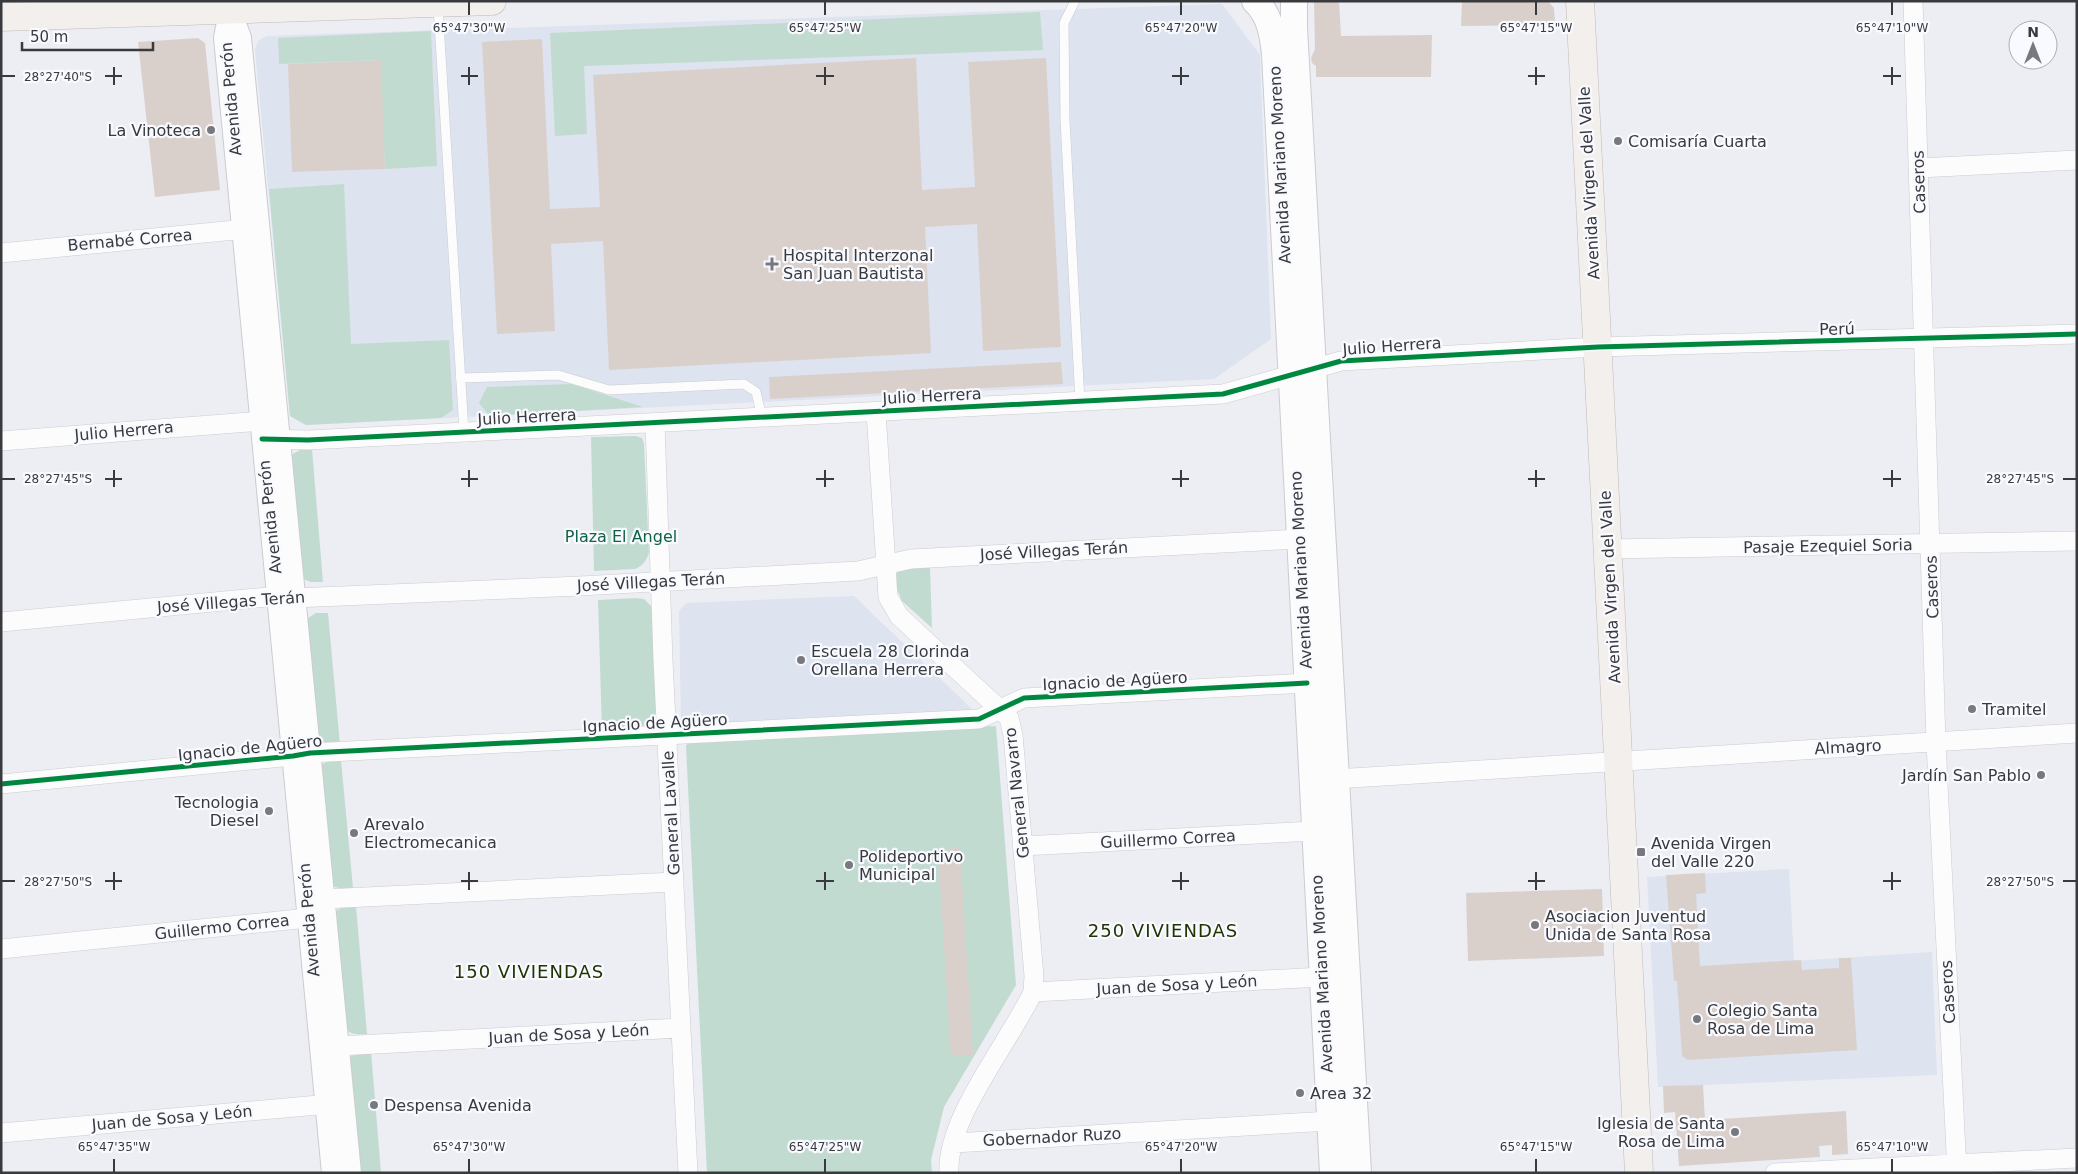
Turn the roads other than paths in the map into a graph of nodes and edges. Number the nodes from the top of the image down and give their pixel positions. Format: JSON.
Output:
{"nodes":[{"id":1,"x":492,"y":1,"type":"edge"},
{"id":2,"x":1075,"y":1,"type":"edge"},
{"id":3,"x":1256,"y":1,"type":"edge"},
{"id":4,"x":1294,"y":1,"type":"edge"},
{"id":5,"x":1580,"y":1,"type":"edge"},
{"id":6,"x":1913,"y":1,"type":"edge"},
{"id":7,"x":378,"y":3,"type":"edge"},
{"id":8,"x":437,"y":3,"type":"junction"},
{"id":9,"x":228,"y":6,"type":"edge"},
{"id":10,"x":40,"y":9,"type":"edge"},
{"id":11,"x":1,"y":17,"type":"edge"},
{"id":12,"x":2077,"y":160,"type":"edge"},
{"id":13,"x":1919,"y":168,"type":"junction"},
{"id":14,"x":251,"y":229,"type":"junction"},
{"id":15,"x":1,"y":253,"type":"edge"},
{"id":16,"x":2077,"y":334,"type":"edge"},
{"id":17,"x":1925,"y":339,"type":"junction"},
{"id":18,"x":1598,"y":347,"type":"junction"},
{"id":19,"x":1302,"y":372,"type":"junction"},
{"id":20,"x":460,"y":378,"type":"junction"},
{"id":21,"x":1080,"y":402,"type":"junction"},
{"id":22,"x":876,"y":412,"type":"junction"},
{"id":23,"x":762,"y":418,"type":"junction"},
{"id":24,"x":655,"y":423,"type":"junction"},
{"id":25,"x":270,"y":430,"type":"junction"},
{"id":26,"x":464,"y":432,"type":"junction"},
{"id":27,"x":1,"y":441,"type":"edge"},
{"id":28,"x":1300,"y":539,"type":"junction"},
{"id":29,"x":2077,"y":541,"type":"edge"},
{"id":30,"x":1930,"y":544,"type":"junction"},
{"id":31,"x":1609,"y":549,"type":"junction"},
{"id":32,"x":885,"y":565,"type":"junction"},
{"id":33,"x":660,"y":582,"type":"junction"},
{"id":34,"x":286,"y":597,"type":"junction"},
{"id":35,"x":1,"y":622,"type":"edge"},
{"id":36,"x":1307,"y":683,"type":"junction"},
{"id":37,"x":999,"y":709,"type":"junction"},
{"id":38,"x":2077,"y":733,"type":"edge"},
{"id":39,"x":667,"y":734,"type":"junction"},
{"id":40,"x":1936,"y":742,"type":"junction"},
{"id":41,"x":301,"y":755,"type":"junction"},
{"id":42,"x":1619,"y":760,"type":"junction"},
{"id":43,"x":1335,"y":779,"type":"junction"},
{"id":44,"x":1,"y":784,"type":"edge"},
{"id":45,"x":1314,"y":831,"type":"junction"},
{"id":46,"x":1022,"y":846,"type":"junction"},
{"id":47,"x":674,"y":882,"type":"junction"},
{"id":48,"x":324,"y":899,"type":"junction"},
{"id":49,"x":308,"y":918,"type":"junction"},
{"id":50,"x":1,"y":949,"type":"edge"},
{"id":51,"x":1322,"y":977,"type":"junction"},
{"id":52,"x":1033,"y":992,"type":"junction"},
{"id":53,"x":681,"y":1028,"type":"junction"},
{"id":54,"x":338,"y":1046,"type":"junction"},
{"id":55,"x":335,"y":1104,"type":"junction"},
{"id":56,"x":1330,"y":1121,"type":"junction"},
{"id":57,"x":1,"y":1133,"type":"edge"},
{"id":58,"x":954,"y":1143,"type":"junction"},
{"id":59,"x":2077,"y":1158,"type":"edge"},
{"id":60,"x":1956,"y":1169,"type":"edge"},
{"id":61,"x":688,"y":1172,"type":"edge"},
{"id":62,"x":333,"y":1173,"type":"edge"},
{"id":63,"x":350,"y":1173,"type":"edge"},
{"id":64,"x":679,"y":1173,"type":"edge"},
{"id":65,"x":949,"y":1173,"type":"edge"},
{"id":66,"x":1333,"y":1173,"type":"edge"},
{"id":67,"x":1358,"y":1173,"type":"edge"},
{"id":68,"x":1639,"y":1173,"type":"edge"},
{"id":69,"x":1775,"y":1173,"type":"edge"}],
"edges":[{"from":1,"to":8,"type":"main road"},
{"from":2,"to":21,"type":"lane"},
{"from":3,"to":19,"type":"main road","name":"Avenida Mariano Moreno"},
{"from":4,"to":19,"type":"main road","name":"Avenida Mariano Moreno"},
{"from":5,"to":18,"type":"main road","name":"Avenida Virgen del Valle"},
{"from":6,"to":13,"type":"street","name":"Caseros"},
{"from":7,"to":8,"type":"main road"},
{"from":7,"to":9,"type":"main road"},
{"from":8,"to":20,"type":"lane"},
{"from":9,"to":10,"type":"main road"},
{"from":9,"to":14,"type":"street","name":"Avenida Perón"},
{"from":10,"to":11,"type":"main road"},
{"from":12,"to":13,"type":"street"},
{"from":13,"to":17,"type":"street","name":"Caseros"},
{"from":14,"to":15,"type":"street","name":"Bernabé Correa"},
{"from":14,"to":25,"type":"street","name":"Avenida Perón"},
{"from":16,"to":17,"type":"street","name":"Perú"},
{"from":17,"to":18,"type":"street","name":"Perú"},
{"from":17,"to":30,"type":"street","name":"Caseros"},
{"from":18,"to":19,"type":"street","name":"Julio Herrera"},
{"from":18,"to":31,"type":"main road","name":"Avenida Virgen del Valle"},
{"from":19,"to":21,"type":"street","name":"Julio Herrera"},
{"from":19,"to":28,"type":"main road","name":"Avenida Mariano Moreno"},
{"from":19,"to":43,"type":"main road","name":"Avenida Mariano Moreno"},
{"from":20,"to":23,"type":"lane"},
{"from":20,"to":26,"type":"lane"},
{"from":21,"to":22,"type":"street","name":"Julio Herrera"},
{"from":22,"to":23,"type":"street","name":"Julio Herrera"},
{"from":22,"to":32,"type":"street","name":"General Navarro"},
{"from":23,"to":24,"type":"street","name":"Julio Herrera"},
{"from":24,"to":26,"type":"street","name":"Julio Herrera"},
{"from":24,"to":33,"type":"street","name":"General Lavalle"},
{"from":25,"to":26,"type":"street","name":"Julio Herrera"},
{"from":25,"to":27,"type":"street","name":"Julio Herrera"},
{"from":25,"to":34,"type":"street","name":"Avenida Perón"},
{"from":28,"to":32,"type":"street","name":"José Villegas Terán"},
{"from":28,"to":36,"type":"main road","name":"Avenida Mariano Moreno"},
{"from":29,"to":30,"type":"street","name":"Pasaje Ezequiel Soria"},
{"from":30,"to":31,"type":"street","name":"Pasaje Ezequiel Soria"},
{"from":30,"to":40,"type":"street","name":"Caseros"},
{"from":31,"to":42,"type":"main road","name":"Avenida Virgen del Valle"},
{"from":32,"to":33,"type":"street","name":"José Villegas Terán"},
{"from":32,"to":37,"type":"street","name":"General Navarro"},
{"from":33,"to":34,"type":"street","name":"José Villegas Terán"},
{"from":33,"to":39,"type":"street","name":"General Lavalle"},
{"from":34,"to":35,"type":"street","name":"José Villegas Terán"},
{"from":34,"to":41,"type":"street","name":"Avenida Perón"},
{"from":36,"to":37,"type":"street","name":"Ignacio de Agüero"},
{"from":36,"to":45,"type":"main road","name":"Avenida Mariano Moreno"},
{"from":37,"to":39,"type":"street","name":"Ignacio de Agüero"},
{"from":37,"to":46,"type":"street","name":"General Navarro"},
{"from":38,"to":40,"type":"street","name":"Almagro"},
{"from":39,"to":41,"type":"street","name":"Ignacio de Agüero"},
{"from":39,"to":47,"type":"street","name":"General Lavalle"},
{"from":40,"to":42,"type":"street","name":"Almagro"},
{"from":40,"to":60,"type":"street","name":"Caseros"},
{"from":41,"to":44,"type":"street","name":"Ignacio de Agüero"},
{"from":41,"to":48,"type":"street","name":"Avenida Perón"},
{"from":41,"to":49,"type":"street","name":"Avenida Perón"},
{"from":42,"to":43,"type":"street"},
{"from":42,"to":68,"type":"main road","name":"Avenida Virgen del Valle"},
{"from":43,"to":67,"type":"main road","name":"Avenida Mariano Moreno"},
{"from":45,"to":46,"type":"street","name":"Guillermo Correa"},
{"from":45,"to":51,"type":"main road","name":"Avenida Mariano Moreno"},
{"from":46,"to":52,"type":"street","name":"General Navarro"},
{"from":47,"to":48,"type":"street"},
{"from":47,"to":53,"type":"street","name":"General Lavalle"},
{"from":48,"to":49,"type":"street","name":"Guillermo Correa"},
{"from":48,"to":54,"type":"street","name":"Avenida Perón"},
{"from":49,"to":50,"type":"street","name":"Guillermo Correa"},
{"from":49,"to":55,"type":"street","name":"Avenida Perón"},
{"from":51,"to":52,"type":"street","name":"Juan de Sosa y León"},
{"from":51,"to":56,"type":"main road","name":"Avenida Mariano Moreno"},
{"from":52,"to":58,"type":"street","name":"General Navarro"},
{"from":53,"to":54,"type":"street","name":"Juan de Sosa y León"},
{"from":53,"to":61,"type":"street","name":"General Lavalle"},
{"from":54,"to":55,"type":"street","name":"Avenida Perón"},
{"from":55,"to":57,"type":"street","name":"Juan de Sosa y León"},
{"from":55,"to":62,"type":"street","name":"Avenida Perón"},
{"from":55,"to":63,"type":"street","name":"Avenida Perón"},
{"from":56,"to":58,"type":"street","name":"Gobernador Ruzo"},
{"from":56,"to":66,"type":"main road","name":"Avenida Mariano Moreno"},
{"from":58,"to":65,"type":"street","name":"General Navarro"},
{"from":59,"to":60,"type":"street"},
{"from":60,"to":69,"type":"street"},
{"from":61,"to":64,"type":"street"}]}
